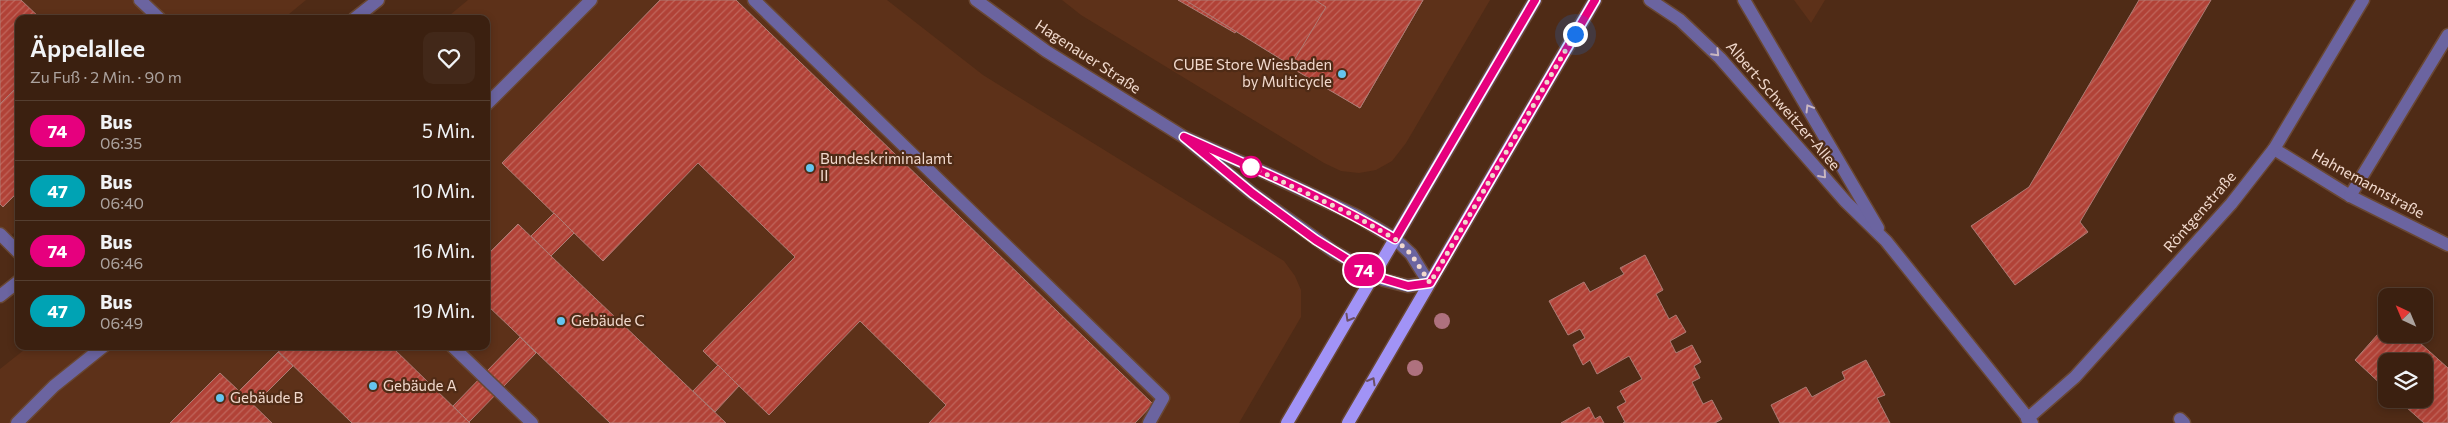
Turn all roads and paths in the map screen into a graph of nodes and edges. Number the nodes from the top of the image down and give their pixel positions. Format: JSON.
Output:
{"nodes":[{"id":1,"x":140,"y":0,"type":"edge"},
{"id":2,"x":378,"y":0,"type":"edge"},
{"id":3,"x":591,"y":0,"type":"edge"},
{"id":4,"x":754,"y":0,"type":"edge"},
{"id":5,"x":976,"y":0,"type":"edge"},
{"id":6,"x":1535,"y":0,"type":"edge"},
{"id":7,"x":1595,"y":0,"type":"edge"},
{"id":8,"x":1650,"y":0,"type":"edge"},
{"id":9,"x":1744,"y":0,"type":"edge"},
{"id":10,"x":2362,"y":0,"type":"edge"},
{"id":11,"x":156,"y":15,"type":"edge"},
{"id":12,"x":359,"y":15,"type":"edge"},
{"id":13,"x":2448,"y":36,"type":"edge"},
{"id":14,"x":490,"y":101,"type":"edge"},
{"id":15,"x":1184,"y":137,"type":"junction"},
{"id":16,"x":2274,"y":149,"type":"junction"},
{"id":17,"x":2350,"y":196,"type":"junction"},
{"id":18,"x":0,"y":234,"type":"edge"},
{"id":19,"x":1395,"y":239,"type":"junction"},
{"id":20,"x":1886,"y":241,"type":"junction"},
{"id":21,"x":2448,"y":245,"type":"edge"},
{"id":22,"x":15,"y":249,"type":"edge"},
{"id":23,"x":1374,"y":276,"type":"junction"},
{"id":24,"x":1430,"y":283,"type":"junction"},
{"id":25,"x":15,"y":284,"type":"edge"},
{"id":26,"x":0,"y":296,"type":"edge"},
{"id":27,"x":99,"y":350,"type":"edge"},
{"id":28,"x":456,"y":350,"type":"edge"},
{"id":29,"x":2029,"y":422,"type":"edge"},
{"id":30,"x":17,"y":423,"type":"edge"},
{"id":31,"x":532,"y":423,"type":"edge"},
{"id":32,"x":1149,"y":423,"type":"edge"},
{"id":33,"x":1288,"y":423,"type":"edge"},
{"id":34,"x":1348,"y":423,"type":"edge"}],
"edges":[{"from":1,"to":11,"type":"street"},
{"from":2,"to":12,"type":"street"},
{"from":3,"to":14,"type":"street"},
{"from":4,"to":32,"type":"street"},
{"from":5,"to":15,"type":"street","name":"Hagenauer Straße"},
{"from":6,"to":19,"type":"main road"},
{"from":7,"to":24,"type":"main road"},
{"from":8,"to":20,"type":"street","name":"Albert-Schweitzer-Allee","one_way":true},
{"from":20,"to":9,"type":"street","name":"Albert-Schweitzer-Allee","one_way":true},
{"from":10,"to":16,"type":"street","name":"Röntgenstraße"},
{"from":13,"to":17,"type":"street"},
{"from":15,"to":19,"type":"street","name":"Hagenauer Straße"},
{"from":15,"to":23,"type":"street","name":"Hagenauer Straße"},
{"from":16,"to":17,"type":"street","name":"Hahnemannstraße"},
{"from":16,"to":29,"type":"street","name":"Röntgenstraße"},
{"from":17,"to":21,"type":"street","name":"Hahnemannstraße"},
{"from":18,"to":22,"type":"street"},
{"from":19,"to":23,"type":"main road"},
{"from":19,"to":24,"type":"street","name":"Hagenauer Straße"},
{"from":20,"to":29,"type":"street","name":"Albert-Schweitzer-Allee"},
{"from":23,"to":24,"type":"street","name":"Hagenauer Straße"},
{"from":23,"to":33,"type":"main road","one_way":true},
{"from":34,"to":24,"type":"main road","one_way":true},
{"from":25,"to":26,"type":"street"},
{"from":27,"to":30,"type":"street"},
{"from":28,"to":31,"type":"street"}]}
